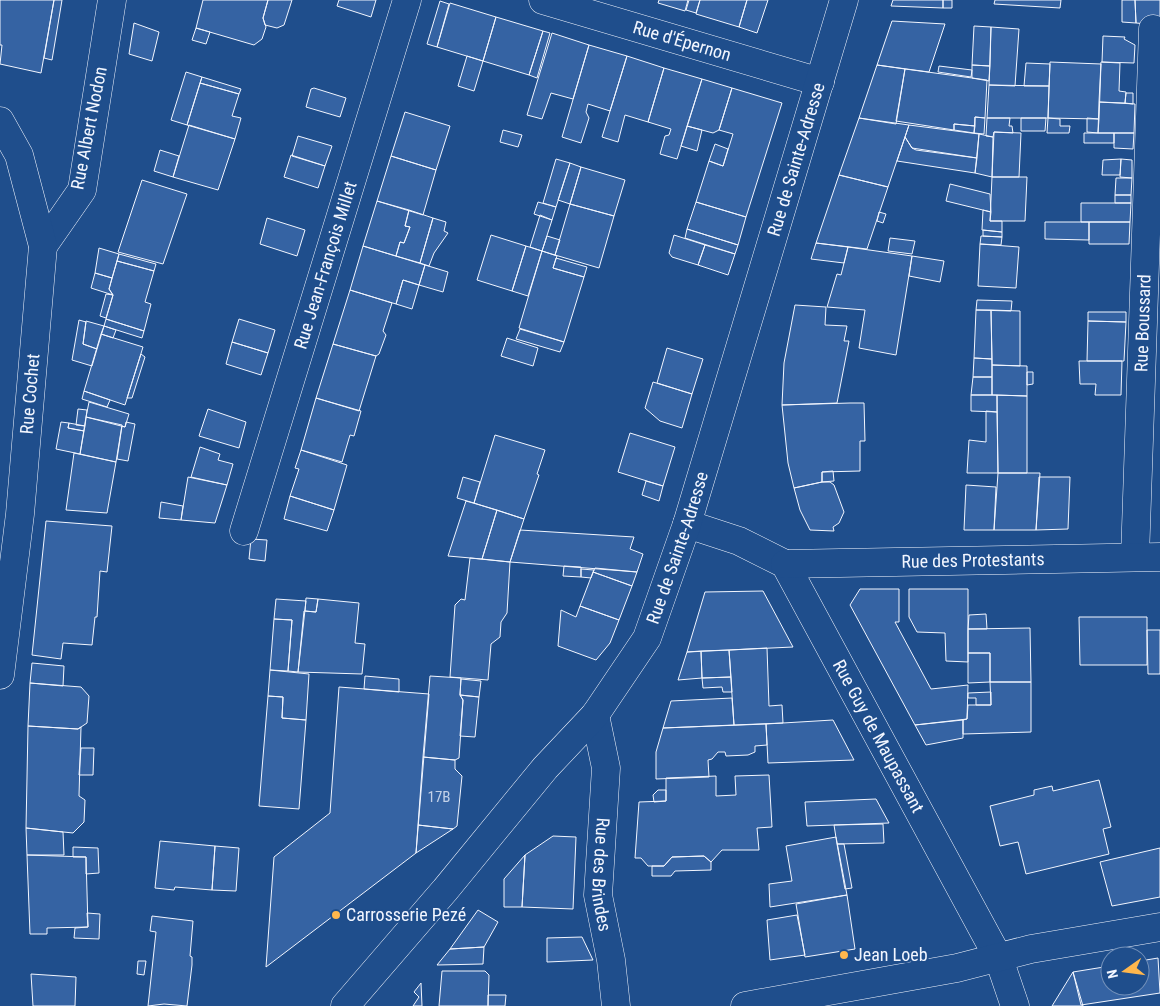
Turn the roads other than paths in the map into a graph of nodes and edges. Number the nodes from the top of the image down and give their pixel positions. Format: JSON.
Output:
{"nodes":[{"id":1,"x":112,"y":0,"type":"edge"},
{"id":2,"x":408,"y":0,"type":"edge"},
{"id":3,"x":543,"y":0,"type":"edge"},
{"id":4,"x":844,"y":0,"type":"edge"},
{"id":5,"x":1153,"y":30,"type":"dead end"},
{"id":6,"x":820,"y":82,"type":"junction"},
{"id":7,"x":0,"y":121,"type":"edge"},
{"id":8,"x":43,"y":246,"type":"junction"},
{"id":9,"x":687,"y":524,"type":"junction"},
{"id":10,"x":244,"y":531,"type":"dead end"},
{"id":11,"x":1147,"y":557,"type":"edge"},
{"id":12,"x":785,"y":564,"type":"junction"},
{"id":13,"x":0,"y":675,"type":"edge"},
{"id":14,"x":595,"y":715,"type":"junction"},
{"id":15,"x":1160,"y":926,"type":"edge"},
{"id":16,"x":999,"y":958,"type":"junction"},
{"id":17,"x":345,"y":1006,"type":"edge"},
{"id":18,"x":616,"y":1006,"type":"edge"},
{"id":19,"x":745,"y":1006,"type":"edge"},
{"id":20,"x":1015,"y":1006,"type":"edge"}],
"edges":[{"from":1,"to":8,"type":"street","name":"Rue Albert Nodon"},
{"from":2,"to":10,"type":"street","name":"Rue Jean-François Millet"},
{"from":3,"to":6,"type":"street","name":"Rue d'Épernon"},
{"from":4,"to":6,"type":"street","name":"Rue de Sainte-Adresse"},
{"from":5,"to":11,"type":"street","name":"Rue Boussard"},
{"from":6,"to":9,"type":"street","name":"Rue de Sainte-Adresse"},
{"from":7,"to":8,"type":"street","name":"Rue Cochet"},
{"from":8,"to":13,"type":"street","name":"Rue Cochet"},
{"from":9,"to":12,"type":"street"},
{"from":9,"to":14,"type":"street","name":"Rue de Sainte-Adresse"},
{"from":11,"to":12,"type":"street","name":"Rue des Protestants"},
{"from":12,"to":16,"type":"street","name":"Rue Guy de Maupassant"},
{"from":14,"to":17,"type":"street","name":"Rue de Sainte-Adresse"},
{"from":14,"to":18,"type":"street","name":"Rue des Brindes"},
{"from":15,"to":16,"type":"street"},
{"from":16,"to":19,"type":"street"},
{"from":16,"to":20,"type":"street","name":"Rue Guy de Maupassant"}]}
